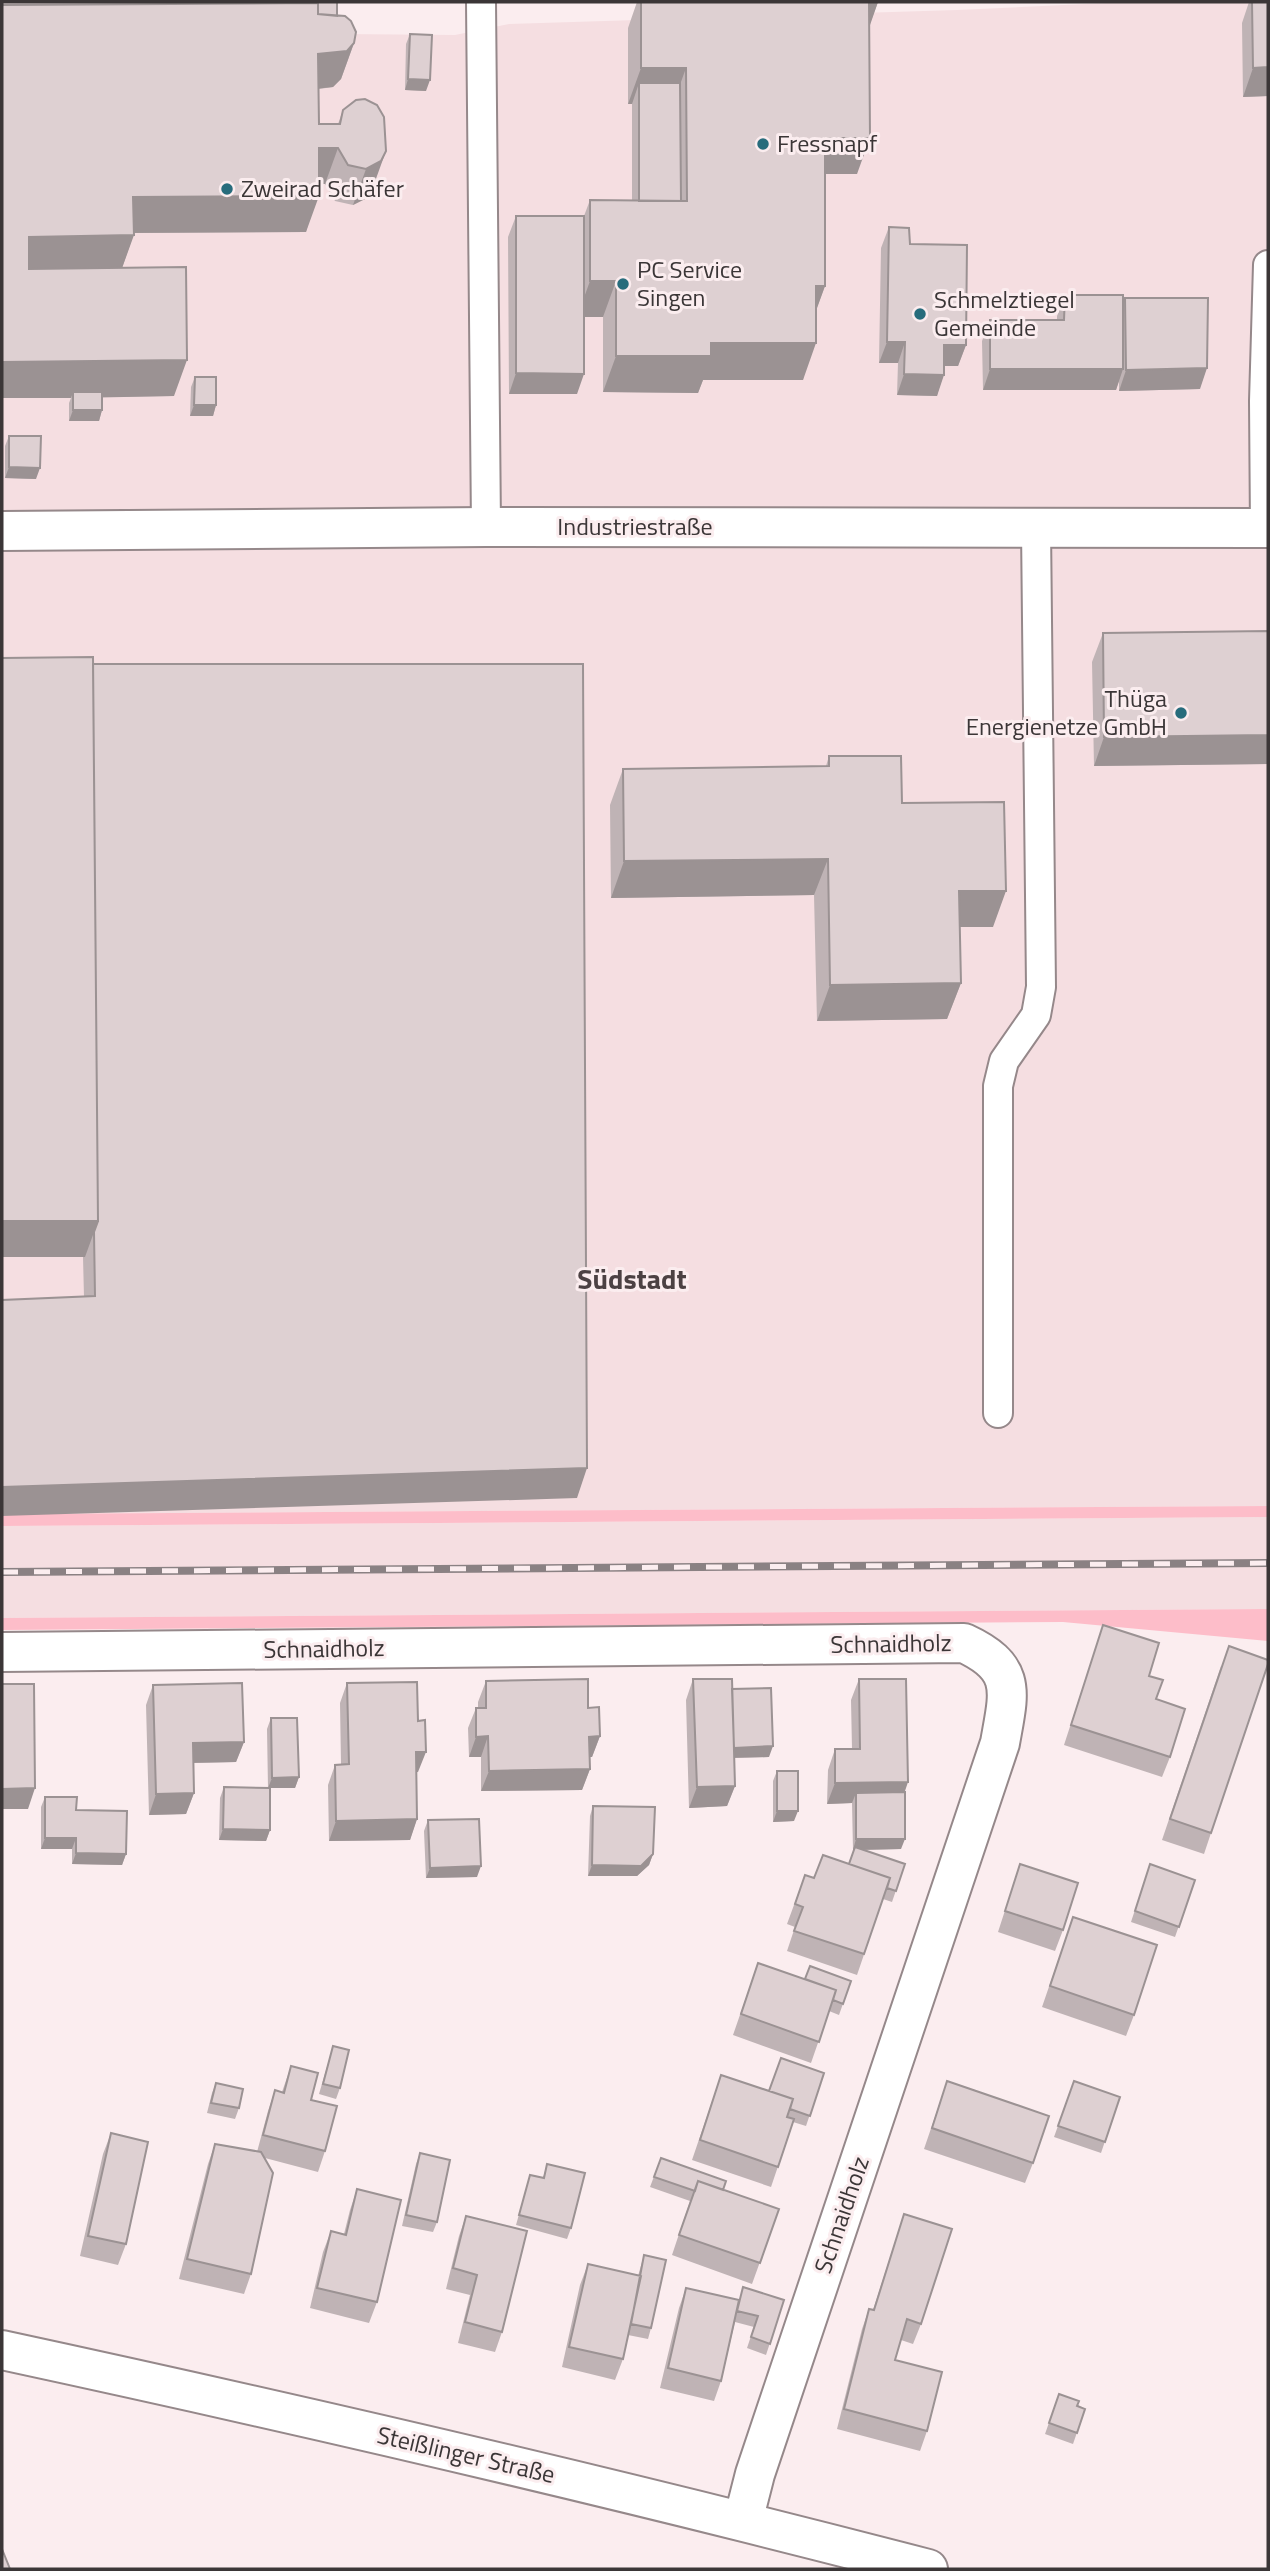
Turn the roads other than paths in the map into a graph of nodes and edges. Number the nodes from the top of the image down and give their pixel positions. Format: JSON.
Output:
{"nodes":[{"id":1,"x":481,"y":2,"type":"edge"},
{"id":2,"x":1268,"y":265,"type":"edge"},
{"id":3,"x":486,"y":527,"type":"junction"},
{"id":4,"x":1036,"y":528,"type":"junction"},
{"id":5,"x":1267,"y":528,"type":"edge"},
{"id":6,"x":2,"y":531,"type":"edge"},
{"id":7,"x":998,"y":1413,"type":"dead end"},
{"id":8,"x":2,"y":1652,"type":"edge"},
{"id":9,"x":2,"y":2350,"type":"edge"},
{"id":10,"x":743,"y":2521,"type":"junction"},
{"id":11,"x":928,"y":2569,"type":"edge"}],
"edges":[{"from":1,"to":3,"type":"lane"},
{"from":2,"to":5,"type":"lane"},
{"from":3,"to":4,"type":"street","name":"Industriestraße"},
{"from":3,"to":6,"type":"street","name":"Industriestraße"},
{"from":4,"to":5,"type":"street","name":"Industriestraße"},
{"from":4,"to":7,"type":"lane"},
{"from":8,"to":10,"type":"street","name":"Schnaidholz"},
{"from":9,"to":10,"type":"street","name":"Steißlinger Straße"},
{"from":10,"to":11,"type":"street","name":"Steißlinger Straße"}]}
